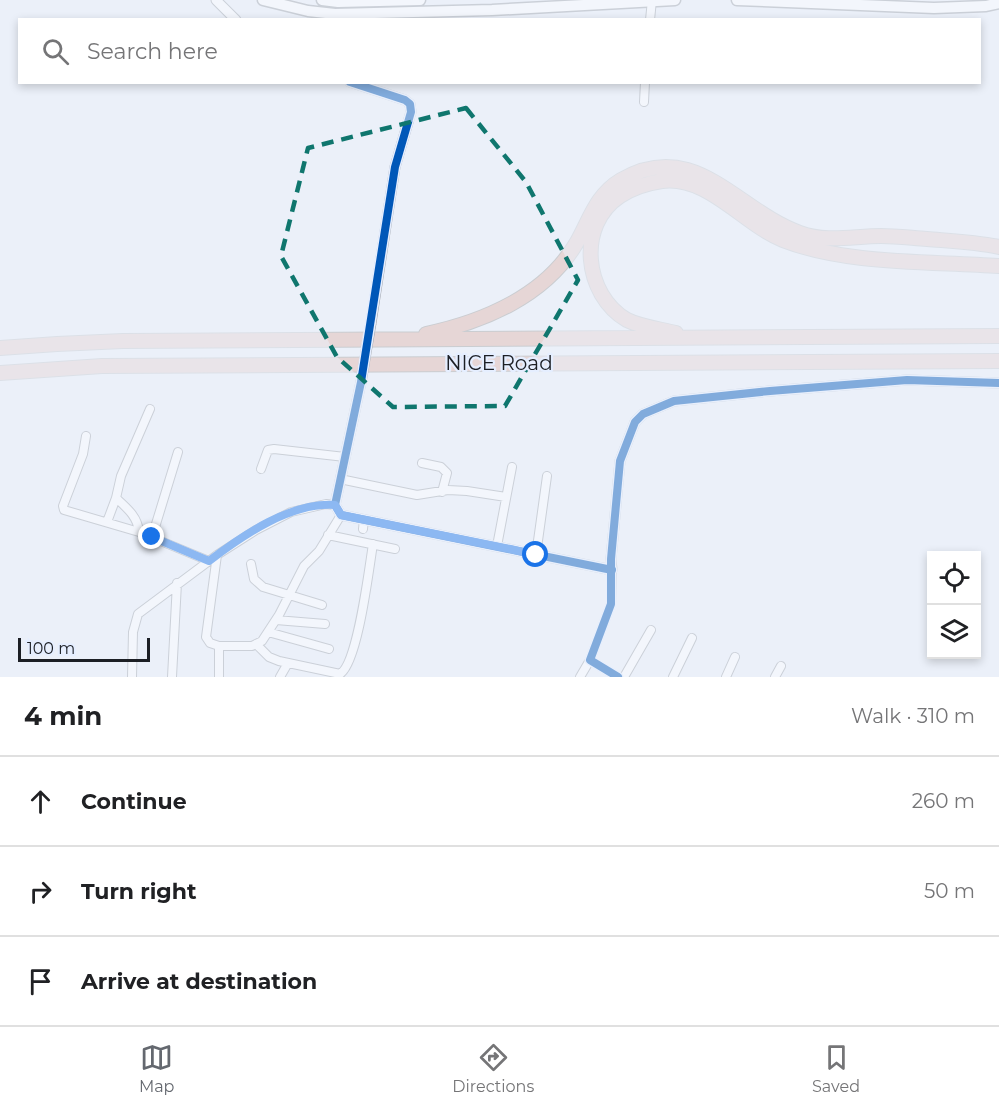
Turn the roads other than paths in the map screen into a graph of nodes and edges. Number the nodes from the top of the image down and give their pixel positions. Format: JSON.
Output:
{"nodes":[{"id":1,"x":216,"y":0,"type":"edge"},
{"id":2,"x":263,"y":0,"type":"edge"},
{"id":3,"x":322,"y":0,"type":"edge"},
{"id":4,"x":420,"y":0,"type":"edge"},
{"id":5,"x":652,"y":0,"type":"edge"},
{"id":6,"x":675,"y":0,"type":"edge"},
{"id":7,"x":737,"y":0,"type":"edge"},
{"id":8,"x":338,"y":1,"type":"edge"},
{"id":9,"x":999,"y":3,"type":"edge"},
{"id":10,"x":234,"y":18,"type":"edge"},
{"id":11,"x":650,"y":18,"type":"edge"},
{"id":12,"x":357,"y":84,"type":"edge"},
{"id":13,"x":645,"y":84,"type":"edge"},
{"id":14,"x":644,"y":102,"type":"dead end"},
{"id":15,"x":999,"y":247,"type":"edge"},
{"id":16,"x":999,"y":266,"type":"edge"},
{"id":17,"x":999,"y":336,"type":"edge"},
{"id":18,"x":695,"y":338,"type":"junction"},
{"id":19,"x":394,"y":340,"type":"junction"},
{"id":20,"x":0,"y":348,"type":"edge"},
{"id":21,"x":999,"y":361,"type":"edge"},
{"id":22,"x":0,"y":372,"type":"edge"},
{"id":23,"x":999,"y":382,"type":"edge"},
{"id":24,"x":150,"y":409,"type":"dead end"},
{"id":25,"x":86,"y":436,"type":"dead end"},
{"id":26,"x":178,"y":452,"type":"dead end"},
{"id":27,"x":345,"y":457,"type":"junction"},
{"id":28,"x":422,"y":463,"type":"dead end"},
{"id":29,"x":512,"y":467,"type":"dead end"},
{"id":30,"x":261,"y":469,"type":"dead end"},
{"id":31,"x":547,"y":476,"type":"dead end"},
{"id":32,"x":340,"y":479,"type":"junction"},
{"id":33,"x":442,"y":492,"type":"junction"},
{"id":34,"x":506,"y":497,"type":"junction"},
{"id":35,"x":116,"y":498,"type":"junction"},
{"id":36,"x":335,"y":505,"type":"junction"},
{"id":37,"x":341,"y":515,"type":"junction"},
{"id":38,"x":107,"y":522,"type":"junction"},
{"id":39,"x":139,"y":532,"type":"junction"},
{"id":40,"x":328,"y":535,"type":"junction"},
{"id":41,"x":152,"y":537,"type":"junction"},
{"id":42,"x":373,"y":544,"type":"junction"},
{"id":43,"x":497,"y":546,"type":"junction"},
{"id":44,"x":395,"y":549,"type":"dead end"},
{"id":45,"x":217,"y":555,"type":"junction"},
{"id":46,"x":536,"y":555,"type":"junction"},
{"id":47,"x":209,"y":561,"type":"junction"},
{"id":48,"x":252,"y":564,"type":"dead end"},
{"id":49,"x":612,"y":570,"type":"junction"},
{"id":50,"x":177,"y":583,"type":"junction"},
{"id":51,"x":290,"y":595,"type":"junction"},
{"id":52,"x":322,"y":605,"type":"dead end"},
{"id":53,"x":276,"y":620,"type":"junction"},
{"id":54,"x":325,"y":624,"type":"dead end"},
{"id":55,"x":651,"y":630,"type":"dead end"},
{"id":56,"x":268,"y":632,"type":"junction"},
{"id":57,"x":692,"y":638,"type":"dead end"},
{"id":58,"x":256,"y":644,"type":"junction"},
{"id":59,"x":219,"y":646,"type":"junction"},
{"id":60,"x":329,"y":649,"type":"dead end"},
{"id":61,"x":735,"y":657,"type":"dead end"},
{"id":62,"x":590,"y":660,"type":"junction"},
{"id":63,"x":288,"y":663,"type":"junction"},
{"id":64,"x":781,"y":666,"type":"dead end"},
{"id":65,"x":322,"y":674,"type":"edge"},
{"id":66,"x":132,"y":677,"type":"edge"},
{"id":67,"x":172,"y":677,"type":"edge"},
{"id":68,"x":219,"y":677,"type":"edge"},
{"id":69,"x":280,"y":677,"type":"edge"},
{"id":70,"x":580,"y":677,"type":"edge"},
{"id":71,"x":618,"y":677,"type":"edge"},
{"id":72,"x":624,"y":677,"type":"edge"},
{"id":73,"x":673,"y":677,"type":"edge"},
{"id":74,"x":726,"y":677,"type":"edge"},
{"id":75,"x":776,"y":677,"type":"edge"}],
"edges":[{"from":1,"to":10,"type":"street"},
{"from":2,"to":5,"type":"main road"},
{"from":3,"to":8,"type":"main road"},
{"from":4,"to":8,"type":"main road"},
{"from":5,"to":6,"type":"main road"},
{"from":5,"to":11,"type":"street"},
{"from":7,"to":9,"type":"main road"},
{"from":12,"to":27,"type":"street","bridge":true},
{"from":13,"to":14,"type":"street"},
{"from":15,"to":19,"type":"highway"},
{"from":16,"to":18,"type":"highway"},
{"from":17,"to":18,"type":"highway","name":"NICE Road"},
{"from":18,"to":19,"type":"highway","name":"NICE Road"},
{"from":19,"to":20,"type":"highway","name":"NICE Road"},
{"from":21,"to":22,"type":"highway","name":"NICE Road"},
{"from":23,"to":49,"type":"street"},
{"from":24,"to":35,"type":"street"},
{"from":25,"to":38,"type":"street"},
{"from":26,"to":41,"type":"street"},
{"from":27,"to":30,"type":"street"},
{"from":27,"to":32,"type":"street"},
{"from":28,"to":33,"type":"street"},
{"from":29,"to":34,"type":"street"},
{"from":31,"to":46,"type":"street"},
{"from":32,"to":33,"type":"street"},
{"from":32,"to":36,"type":"street"},
{"from":33,"to":34,"type":"street"},
{"from":34,"to":43,"type":"street"},
{"from":35,"to":38,"type":"street"},
{"from":35,"to":39,"type":"street"},
{"from":36,"to":37,"type":"street"},
{"from":36,"to":45,"type":"street"},
{"from":37,"to":40,"type":"street"},
{"from":37,"to":43,"type":"street"},
{"from":38,"to":39,"type":"street"},
{"from":39,"to":41,"type":"street"},
{"from":40,"to":42,"type":"street"},
{"from":40,"to":51,"type":"street"},
{"from":41,"to":47,"type":"street"},
{"from":42,"to":44,"type":"street"},
{"from":42,"to":65,"type":"street"},
{"from":43,"to":46,"type":"street"},
{"from":45,"to":47,"type":"street"},
{"from":45,"to":59,"type":"street"},
{"from":46,"to":49,"type":"street"},
{"from":47,"to":50,"type":"street"},
{"from":48,"to":51,"type":"street"},
{"from":49,"to":62,"type":"street"},
{"from":50,"to":66,"type":"street"},
{"from":50,"to":67,"type":"street"},
{"from":51,"to":52,"type":"street"},
{"from":51,"to":53,"type":"street"},
{"from":53,"to":54,"type":"street"},
{"from":53,"to":56,"type":"street"},
{"from":55,"to":72,"type":"street"},
{"from":56,"to":58,"type":"street"},
{"from":56,"to":60,"type":"street"},
{"from":57,"to":73,"type":"street"},
{"from":58,"to":59,"type":"street"},
{"from":58,"to":63,"type":"street"},
{"from":59,"to":68,"type":"street"},
{"from":61,"to":74,"type":"street"},
{"from":62,"to":70,"type":"street"},
{"from":62,"to":71,"type":"street"},
{"from":63,"to":65,"type":"street"},
{"from":63,"to":69,"type":"street"},
{"from":64,"to":75,"type":"street"}]}
